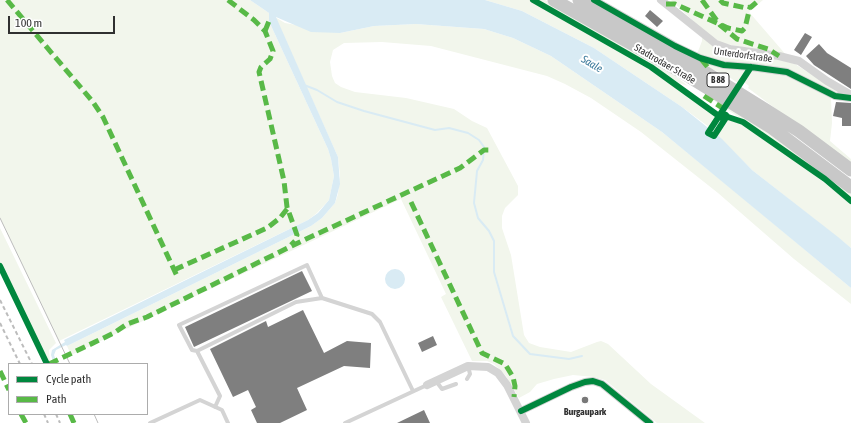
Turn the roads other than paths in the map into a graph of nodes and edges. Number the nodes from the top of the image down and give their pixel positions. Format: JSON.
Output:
{"nodes":[{"id":1,"x":554,"y":0,"type":"edge"},
{"id":2,"x":579,"y":0,"type":"edge"},
{"id":3,"x":594,"y":0,"type":"edge"},
{"id":4,"x":665,"y":1,"type":"edge"},
{"id":5,"x":851,"y":95,"type":"edge"},
{"id":6,"x":851,"y":98,"type":"edge"},
{"id":7,"x":851,"y":170,"type":"edge"},
{"id":8,"x":851,"y":188,"type":"edge"},
{"id":9,"x":322,"y":298,"type":"junction"},
{"id":10,"x":197,"y":351,"type":"junction"},
{"id":11,"x":468,"y":366,"type":"junction"},
{"id":12,"x":467,"y":378,"type":"dead end"},
{"id":13,"x":436,"y":380,"type":"junction"},
{"id":14,"x":427,"y":384,"type":"joint"},
{"id":15,"x":456,"y":384,"type":"dead end"},
{"id":16,"x":413,"y":391,"type":"junction"},
{"id":17,"x":215,"y":407,"type":"junction"},
{"id":18,"x":521,"y":411,"type":"junction"},
{"id":19,"x":150,"y":423,"type":"edge"},
{"id":20,"x":228,"y":423,"type":"edge"},
{"id":21,"x":345,"y":423,"type":"edge"},
{"id":22,"x":526,"y":423,"type":"edge"},
{"id":23,"x":650,"y":423,"type":"edge"}],
"edges":[{"from":1,"to":8,"type":"main road","name":"Stadtrodaer Straße","number":"B 88"},
{"from":2,"to":7,"type":"main road","name":"Stadtrodaer Straße","number":"B 88"},
{"from":3,"to":6,"type":"street","name":"Unterdorfstraße"},
{"from":4,"to":5,"type":"street"},
{"from":9,"to":10,"type":"lane"},
{"from":9,"to":10,"type":"lane"},
{"from":9,"to":16,"type":"lane"},
{"from":10,"to":17,"type":"lane"},
{"from":11,"to":12,"type":"lane"},
{"from":11,"to":13,"type":"street"},
{"from":11,"to":18,"type":"street"},
{"from":13,"to":14,"type":"street"},
{"from":13,"to":15,"type":"lane"},
{"from":14,"to":16,"type":"lane"},
{"from":16,"to":21,"type":"lane"},
{"from":17,"to":19,"type":"lane"},
{"from":17,"to":20,"type":"lane"},
{"from":18,"to":22,"type":"street"},
{"from":18,"to":23,"type":"street"}]}
